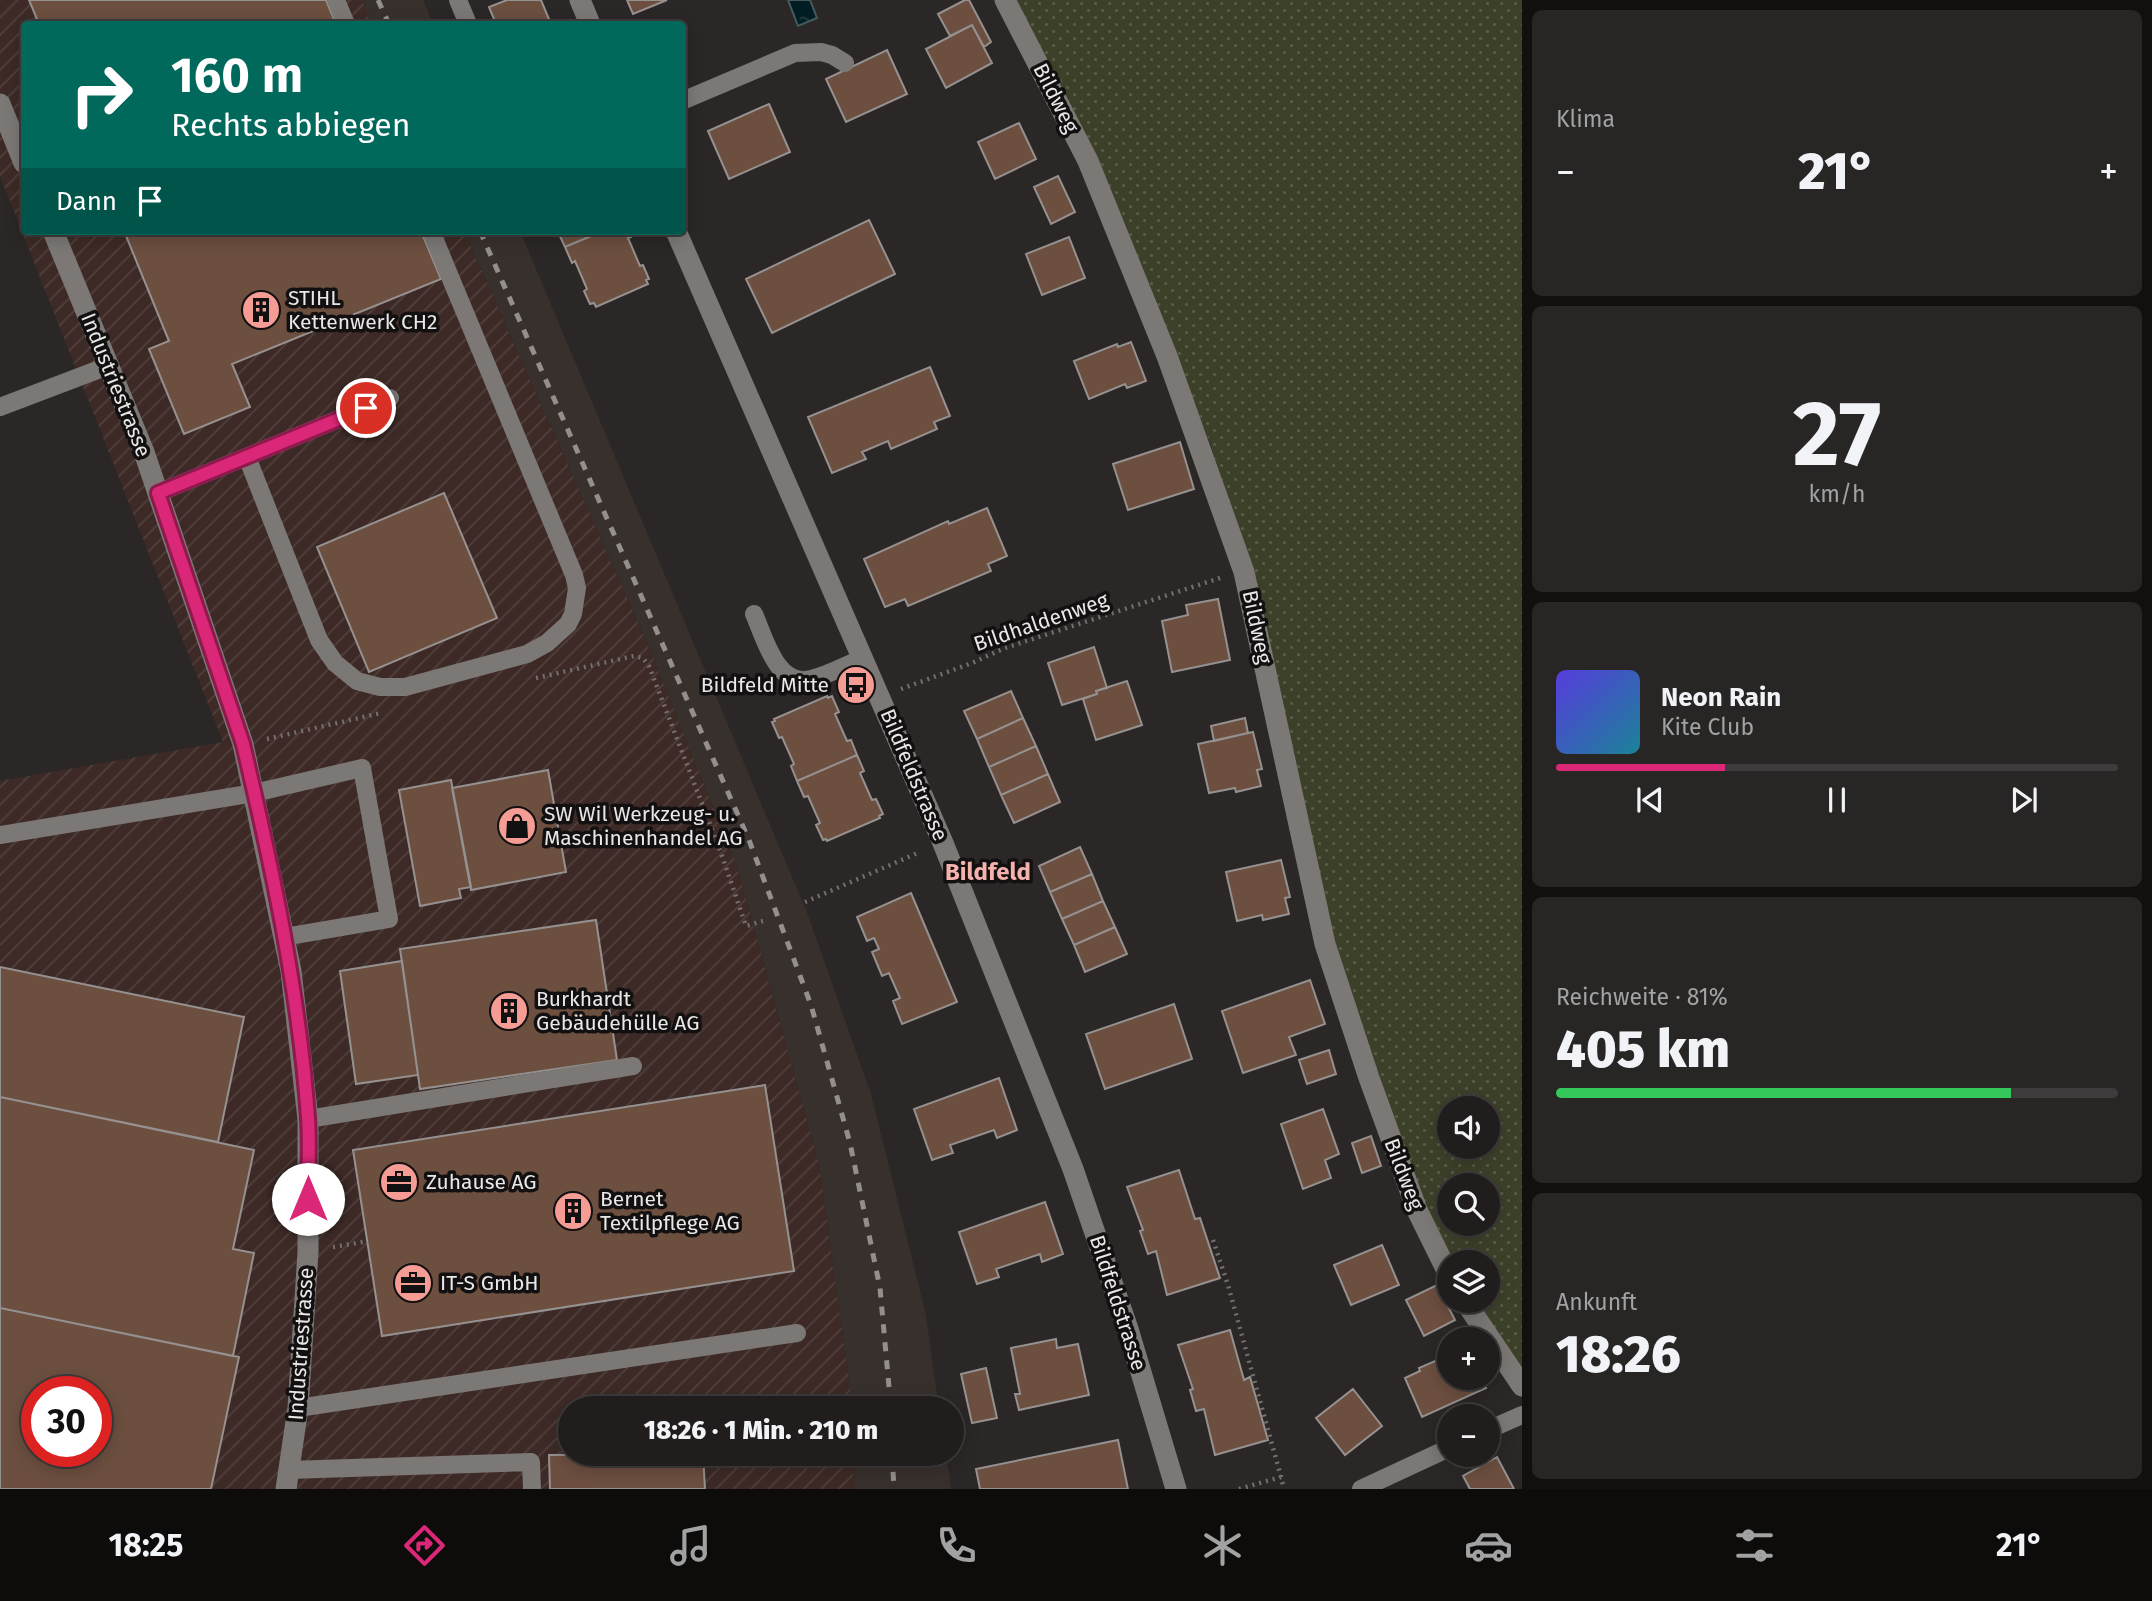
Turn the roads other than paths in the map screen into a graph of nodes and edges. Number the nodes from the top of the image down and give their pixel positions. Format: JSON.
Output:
{"nodes":[{"id":1,"x":336,"y":0,"type":"edge"},
{"id":2,"x":458,"y":0,"type":"edge"},
{"id":3,"x":580,"y":0,"type":"edge"},
{"id":4,"x":1005,"y":0,"type":"edge"},
{"id":5,"x":345,"y":21,"type":"edge"},
{"id":6,"x":467,"y":21,"type":"edge"},
{"id":7,"x":589,"y":21,"type":"edge"},
{"id":8,"x":845,"y":64,"type":"dead end"},
{"id":9,"x":686,"y":99,"type":"edge"},
{"id":10,"x":0,"y":104,"type":"edge"},
{"id":11,"x":21,"y":156,"type":"edge"},
{"id":12,"x":54,"y":235,"type":"edge"},
{"id":13,"x":433,"y":235,"type":"edge"},
{"id":14,"x":678,"y":235,"type":"edge"},
{"id":15,"x":108,"y":366,"type":"junction"},
{"id":16,"x":390,"y":398,"type":"dead end"},
{"id":17,"x":0,"y":407,"type":"edge"},
{"id":18,"x":247,"y":457,"type":"junction"},
{"id":19,"x":158,"y":493,"type":"junction"},
{"id":20,"x":754,"y":614,"type":"dead end"},
{"id":21,"x":863,"y":658,"type":"junction"},
{"id":22,"x":254,"y":793,"type":"junction"},
{"id":23,"x":0,"y":835,"type":"edge"},
{"id":24,"x":284,"y":937,"type":"junction"},
{"id":25,"x":633,"y":1066,"type":"dead end"},
{"id":26,"x":308,"y":1119,"type":"junction"},
{"id":27,"x":1437,"y":1251,"type":"edge"},
{"id":28,"x":1473,"y":1313,"type":"edge"},
{"id":29,"x":797,"y":1333,"type":"dead end"},
{"id":30,"x":1522,"y":1386,"type":"edge"},
{"id":31,"x":298,"y":1408,"type":"junction"},
{"id":32,"x":1522,"y":1415,"type":"edge"},
{"id":33,"x":1500,"y":1425,"type":"edge"},
{"id":34,"x":1437,"y":1454,"type":"edge"},
{"id":35,"x":288,"y":1480,"type":"edge"},
{"id":36,"x":532,"y":1489,"type":"edge"},
{"id":37,"x":1176,"y":1489,"type":"edge"},
{"id":38,"x":1361,"y":1489,"type":"edge"}],
"edges":[{"from":1,"to":5,"type":"lane"},
{"from":2,"to":6,"type":"lane"},
{"from":3,"to":7,"type":"street"},
{"from":4,"to":27,"type":"street","name":"Bildweg"},
{"from":8,"to":9,"type":"lane"},
{"from":10,"to":11,"type":"street"},
{"from":12,"to":15,"type":"street","name":"Industriestrasse"},
{"from":13,"to":18,"type":"lane"},
{"from":14,"to":21,"type":"street","name":"Bildfeldstrasse"},
{"from":15,"to":17,"type":"lane"},
{"from":15,"to":19,"type":"street","name":"Industriestrasse"},
{"from":16,"to":18,"type":"lane"},
{"from":18,"to":19,"type":"lane"},
{"from":19,"to":22,"type":"street","name":"Industriestrasse"},
{"from":20,"to":21,"type":"lane"},
{"from":21,"to":37,"type":"street","name":"Bildfeldstrasse"},
{"from":22,"to":23,"type":"lane"},
{"from":22,"to":24,"type":"street","name":"Industriestrasse"},
{"from":22,"to":24,"type":"lane"},
{"from":24,"to":26,"type":"street","name":"Industriestrasse"},
{"from":25,"to":26,"type":"lane"},
{"from":26,"to":31,"type":"street","name":"Industriestrasse"},
{"from":28,"to":30,"type":"street"},
{"from":29,"to":31,"type":"lane"},
{"from":31,"to":35,"type":"street","name":"Industriestrasse"},
{"from":32,"to":33,"type":"lane"},
{"from":34,"to":38,"type":"lane"},
{"from":35,"to":36,"type":"lane"}]}
